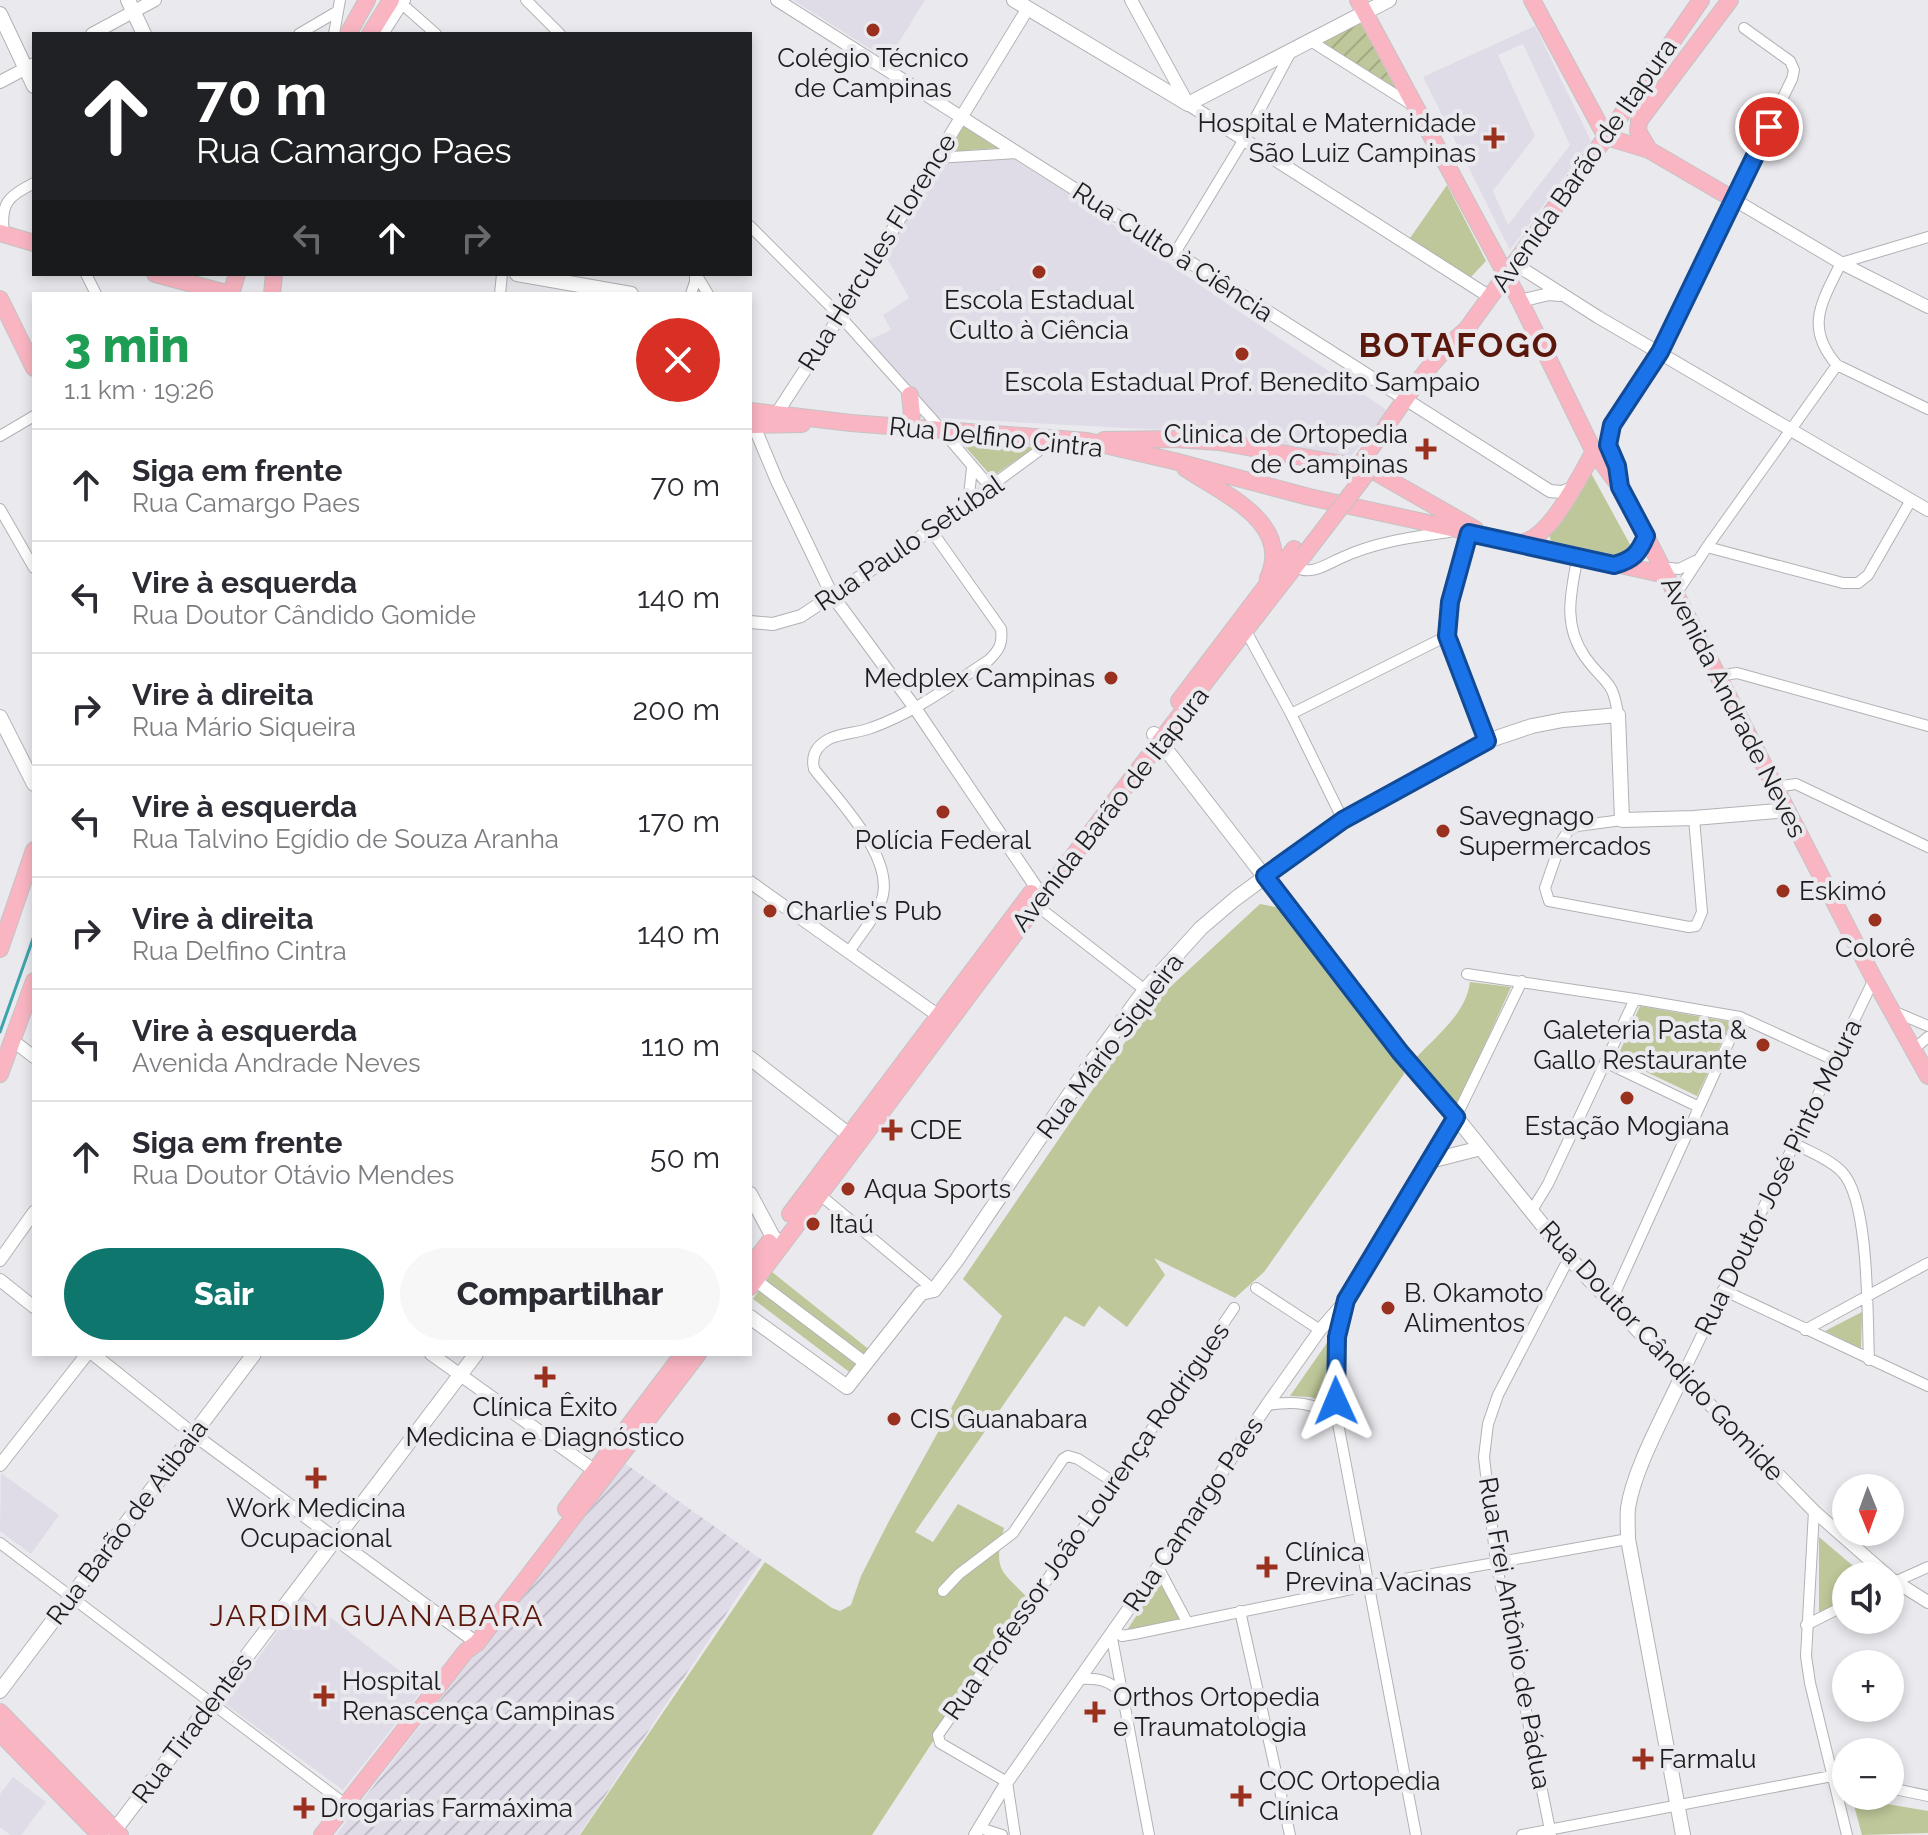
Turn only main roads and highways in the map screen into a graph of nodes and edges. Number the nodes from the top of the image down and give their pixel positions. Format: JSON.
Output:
{"nodes":[{"id":1,"x":367,"y":0,"type":"edge"},
{"id":2,"x":1014,"y":0,"type":"edge"},
{"id":3,"x":1389,"y":0,"type":"edge"},
{"id":4,"x":1532,"y":0,"type":"edge"},
{"id":5,"x":1701,"y":0,"type":"edge"},
{"id":6,"x":1730,"y":0,"type":"edge"},
{"id":7,"x":399,"y":1,"type":"edge"},
{"id":8,"x":131,"y":6,"type":"edge"},
{"id":9,"x":1361,"y":6,"type":"edge"},
{"id":10,"x":0,"y":14,"type":"edge"},
{"id":11,"x":143,"y":32,"type":"edge"},
{"id":12,"x":349,"y":32,"type":"edge"},
{"id":13,"x":372,"y":32,"type":"edge"},
{"id":14,"x":30,"y":66,"type":"edge"},
{"id":15,"x":1606,"y":137,"type":"junction"},
{"id":16,"x":1649,"y":150,"type":"junction"},
{"id":17,"x":2,"y":234,"type":"edge"},
{"id":18,"x":32,"y":242,"type":"edge"},
{"id":19,"x":1511,"y":270,"type":"junction"},
{"id":20,"x":163,"y":276,"type":"edge"},
{"id":21,"x":528,"y":276,"type":"edge"},
{"id":22,"x":223,"y":292,"type":"edge"},
{"id":23,"x":620,"y":292,"type":"edge"},
{"id":24,"x":0,"y":299,"type":"edge"},
{"id":25,"x":32,"y":364,"type":"edge"},
{"id":26,"x":1558,"y":375,"type":"junction"},
{"id":27,"x":910,"y":395,"type":"road end"},
{"id":28,"x":752,"y":418,"type":"edge"},
{"id":29,"x":752,"y":418,"type":"edge"},
{"id":30,"x":851,"y":423,"type":"junction"},
{"id":31,"x":1612,"y":425,"type":"junction"},
{"id":32,"x":906,"y":428,"type":"junction"},
{"id":33,"x":1159,"y":439,"type":"junction"},
{"id":34,"x":1087,"y":441,"type":"junction"},
{"id":35,"x":1594,"y":452,"type":"junction"},
{"id":36,"x":1166,"y":459,"type":"junction"},
{"id":37,"x":1364,"y":468,"type":"junction"},
{"id":38,"x":1620,"y":487,"type":"junction"},
{"id":39,"x":1646,"y":536,"type":"junction"},
{"id":40,"x":1487,"y":537,"type":"junction"},
{"id":41,"x":1520,"y":543,"type":"junction"},
{"id":42,"x":1298,"y":557,"type":"junction"},
{"id":43,"x":1614,"y":565,"type":"junction"},
{"id":44,"x":1664,"y":571,"type":"junction"},
{"id":45,"x":1264,"y":588,"type":"junction"},
{"id":46,"x":0,"y":717,"type":"edge"},
{"id":47,"x":4,"y":736,"type":"edge"},
{"id":48,"x":1158,"y":738,"type":"junction"},
{"id":49,"x":32,"y":781,"type":"edge"},
{"id":50,"x":1788,"y":810,"type":"junction"},
{"id":51,"x":32,"y":856,"type":"edge"},
{"id":52,"x":1265,"y":876,"type":"junction"},
{"id":53,"x":0,"y":949,"type":"edge"},
{"id":54,"x":32,"y":986,"type":"edge"},
{"id":55,"x":943,"y":1019,"type":"junction"},
{"id":56,"x":752,"y":1060,"type":"edge"},
{"id":57,"x":0,"y":1074,"type":"edge"},
{"id":58,"x":1928,"y":1076,"type":"edge"},
{"id":59,"x":848,"y":1134,"type":"junction"},
{"id":60,"x":1481,"y":1148,"type":"junction"},
{"id":61,"x":1430,"y":1161,"type":"road end"},
{"id":62,"x":752,"y":1197,"type":"edge"},
{"id":63,"x":777,"y":1240,"type":"junction"},
{"id":64,"x":752,"y":1278,"type":"edge"},
{"id":65,"x":752,"y":1318,"type":"edge"},
{"id":66,"x":252,"y":1356,"type":"edge"},
{"id":67,"x":474,"y":1356,"type":"edge"},
{"id":68,"x":682,"y":1356,"type":"edge"},
{"id":69,"x":696,"y":1356,"type":"edge"},
{"id":70,"x":599,"y":1475,"type":"junction"},
{"id":71,"x":0,"y":1691,"type":"edge"},
{"id":72,"x":0,"y":1712,"type":"edge"},
{"id":73,"x":0,"y":1733,"type":"edge"},
{"id":74,"x":111,"y":1834,"type":"edge"},
{"id":75,"x":322,"y":1835,"type":"edge"},
{"id":76,"x":1683,"y":1835,"type":"edge"}],
"edges":[{"from":1,"to":12,"type":"main road"},
{"from":2,"to":9,"type":"main road"},
{"from":3,"to":9,"type":"main road"},
{"from":4,"to":15,"type":"main road"},
{"from":5,"to":15,"type":"main road","name":"Avenida Barão de Itapura"},
{"from":6,"to":16,"type":"main road","name":"Avenida Barão de Itapura"},
{"from":7,"to":13,"type":"main road"},
{"from":8,"to":11,"type":"main road"},
{"from":9,"to":19,"type":"main road","name":"Avenida Andrade Neves"},
{"from":10,"to":14,"type":"main road"},
{"from":15,"to":16,"type":"main road"},
{"from":15,"to":19,"type":"main road","name":"Avenida Barão de Itapura"},
{"from":16,"to":31,"type":"main road"},
{"from":17,"to":18,"type":"main road"},
{"from":19,"to":26,"type":"main road","name":"Avenida Andrade Neves"},
{"from":19,"to":37,"type":"main road","name":"Avenida Barão de Itapura"},
{"from":20,"to":22,"type":"main road"},
{"from":21,"to":23,"type":"main road"},
{"from":24,"to":25,"type":"main road"},
{"from":26,"to":31,"type":"main road"},
{"from":26,"to":35,"type":"main road","name":"Avenida Andrade Neves"},
{"from":27,"to":32,"type":"main road"},
{"from":28,"to":30,"type":"main road","name":"Rua Delfino Cintra"},
{"from":29,"to":30,"type":"main road"},
{"from":30,"to":32,"type":"main road","name":"Rua Delfino Cintra"},
{"from":31,"to":38,"type":"main road"},
{"from":32,"to":34,"type":"main road","name":"Rua Delfino Cintra"},
{"from":33,"to":34,"type":"main road"},
{"from":33,"to":36,"type":"main road"},
{"from":33,"to":37,"type":"main road"},
{"from":34,"to":36,"type":"main road","name":"Rua Delfino Cintra"},
{"from":35,"to":38,"type":"main road","name":"Avenida Andrade Neves"},
{"from":35,"to":41,"type":"main road"},
{"from":36,"to":40,"type":"main road","name":"Rua Delfino Cintra"},
{"from":36,"to":45,"type":"main road"},
{"from":37,"to":40,"type":"main road"},
{"from":37,"to":42,"type":"main road","name":"Avenida Barão de Itapura"},
{"from":38,"to":39,"type":"main road","name":"Avenida Andrade Neves"},
{"from":39,"to":43,"type":"main road"},
{"from":39,"to":44,"type":"main road","name":"Avenida Andrade Neves"},
{"from":40,"to":41,"type":"main road","name":"Rua Delfino Cintra"},
{"from":41,"to":43,"type":"main road","name":"Rua Delfino Cintra"},
{"from":42,"to":45,"type":"main road","name":"Avenida Barão de Itapura"},
{"from":42,"to":48,"type":"main road","name":"Avenida Barão de Itapura"},
{"from":43,"to":44,"type":"main road","name":"Rua Delfino Cintra"},
{"from":44,"to":50,"type":"main road","name":"Avenida Andrade Neves"},
{"from":45,"to":48,"type":"main road","name":"Avenida Barão de Itapura"},
{"from":46,"to":47,"type":"main road"},
{"from":47,"to":49,"type":"main road"},
{"from":48,"to":52,"type":"main road","name":"Rua Doutor Cândido Gomide"},
{"from":48,"to":55,"type":"main road","name":"Avenida Barão de Itapura"},
{"from":48,"to":55,"type":"main road","name":"Avenida Barão de Itapura"},
{"from":50,"to":52,"type":"main road","name":"Rua Mário Siqueira"},
{"from":50,"to":58,"type":"main road","name":"Avenida Andrade Neves"},
{"from":51,"to":53,"type":"main road"},
{"from":52,"to":60,"type":"main road","name":"Rua Doutor Cândido Gomide"},
{"from":52,"to":65,"type":"main road","name":"Rua Mário Siqueira"},
{"from":54,"to":57,"type":"main road"},
{"from":55,"to":59,"type":"main road","name":"Avenida Barão de Itapura"},
{"from":55,"to":63,"type":"main road","name":"Avenida Barão de Itapura"},
{"from":56,"to":59,"type":"main road"},
{"from":59,"to":63,"type":"main road","name":"Avenida Barão de Itapura"},
{"from":60,"to":61,"type":"main road"},
{"from":60,"to":76,"type":"main road","name":"Rua Doutor Cândido Gomide"},
{"from":62,"to":63,"type":"main road"},
{"from":63,"to":64,"type":"main road","name":"Avenida Barão de Itapura"},
{"from":66,"to":71,"type":"main road","name":"Rua Barão de Atibaia"},
{"from":67,"to":74,"type":"main road","name":"Rua Tiradentes"},
{"from":68,"to":70,"type":"main road"},
{"from":69,"to":70,"type":"main road"},
{"from":70,"to":75,"type":"main road"},
{"from":72,"to":74,"type":"main road"},
{"from":73,"to":74,"type":"main road"}]}
